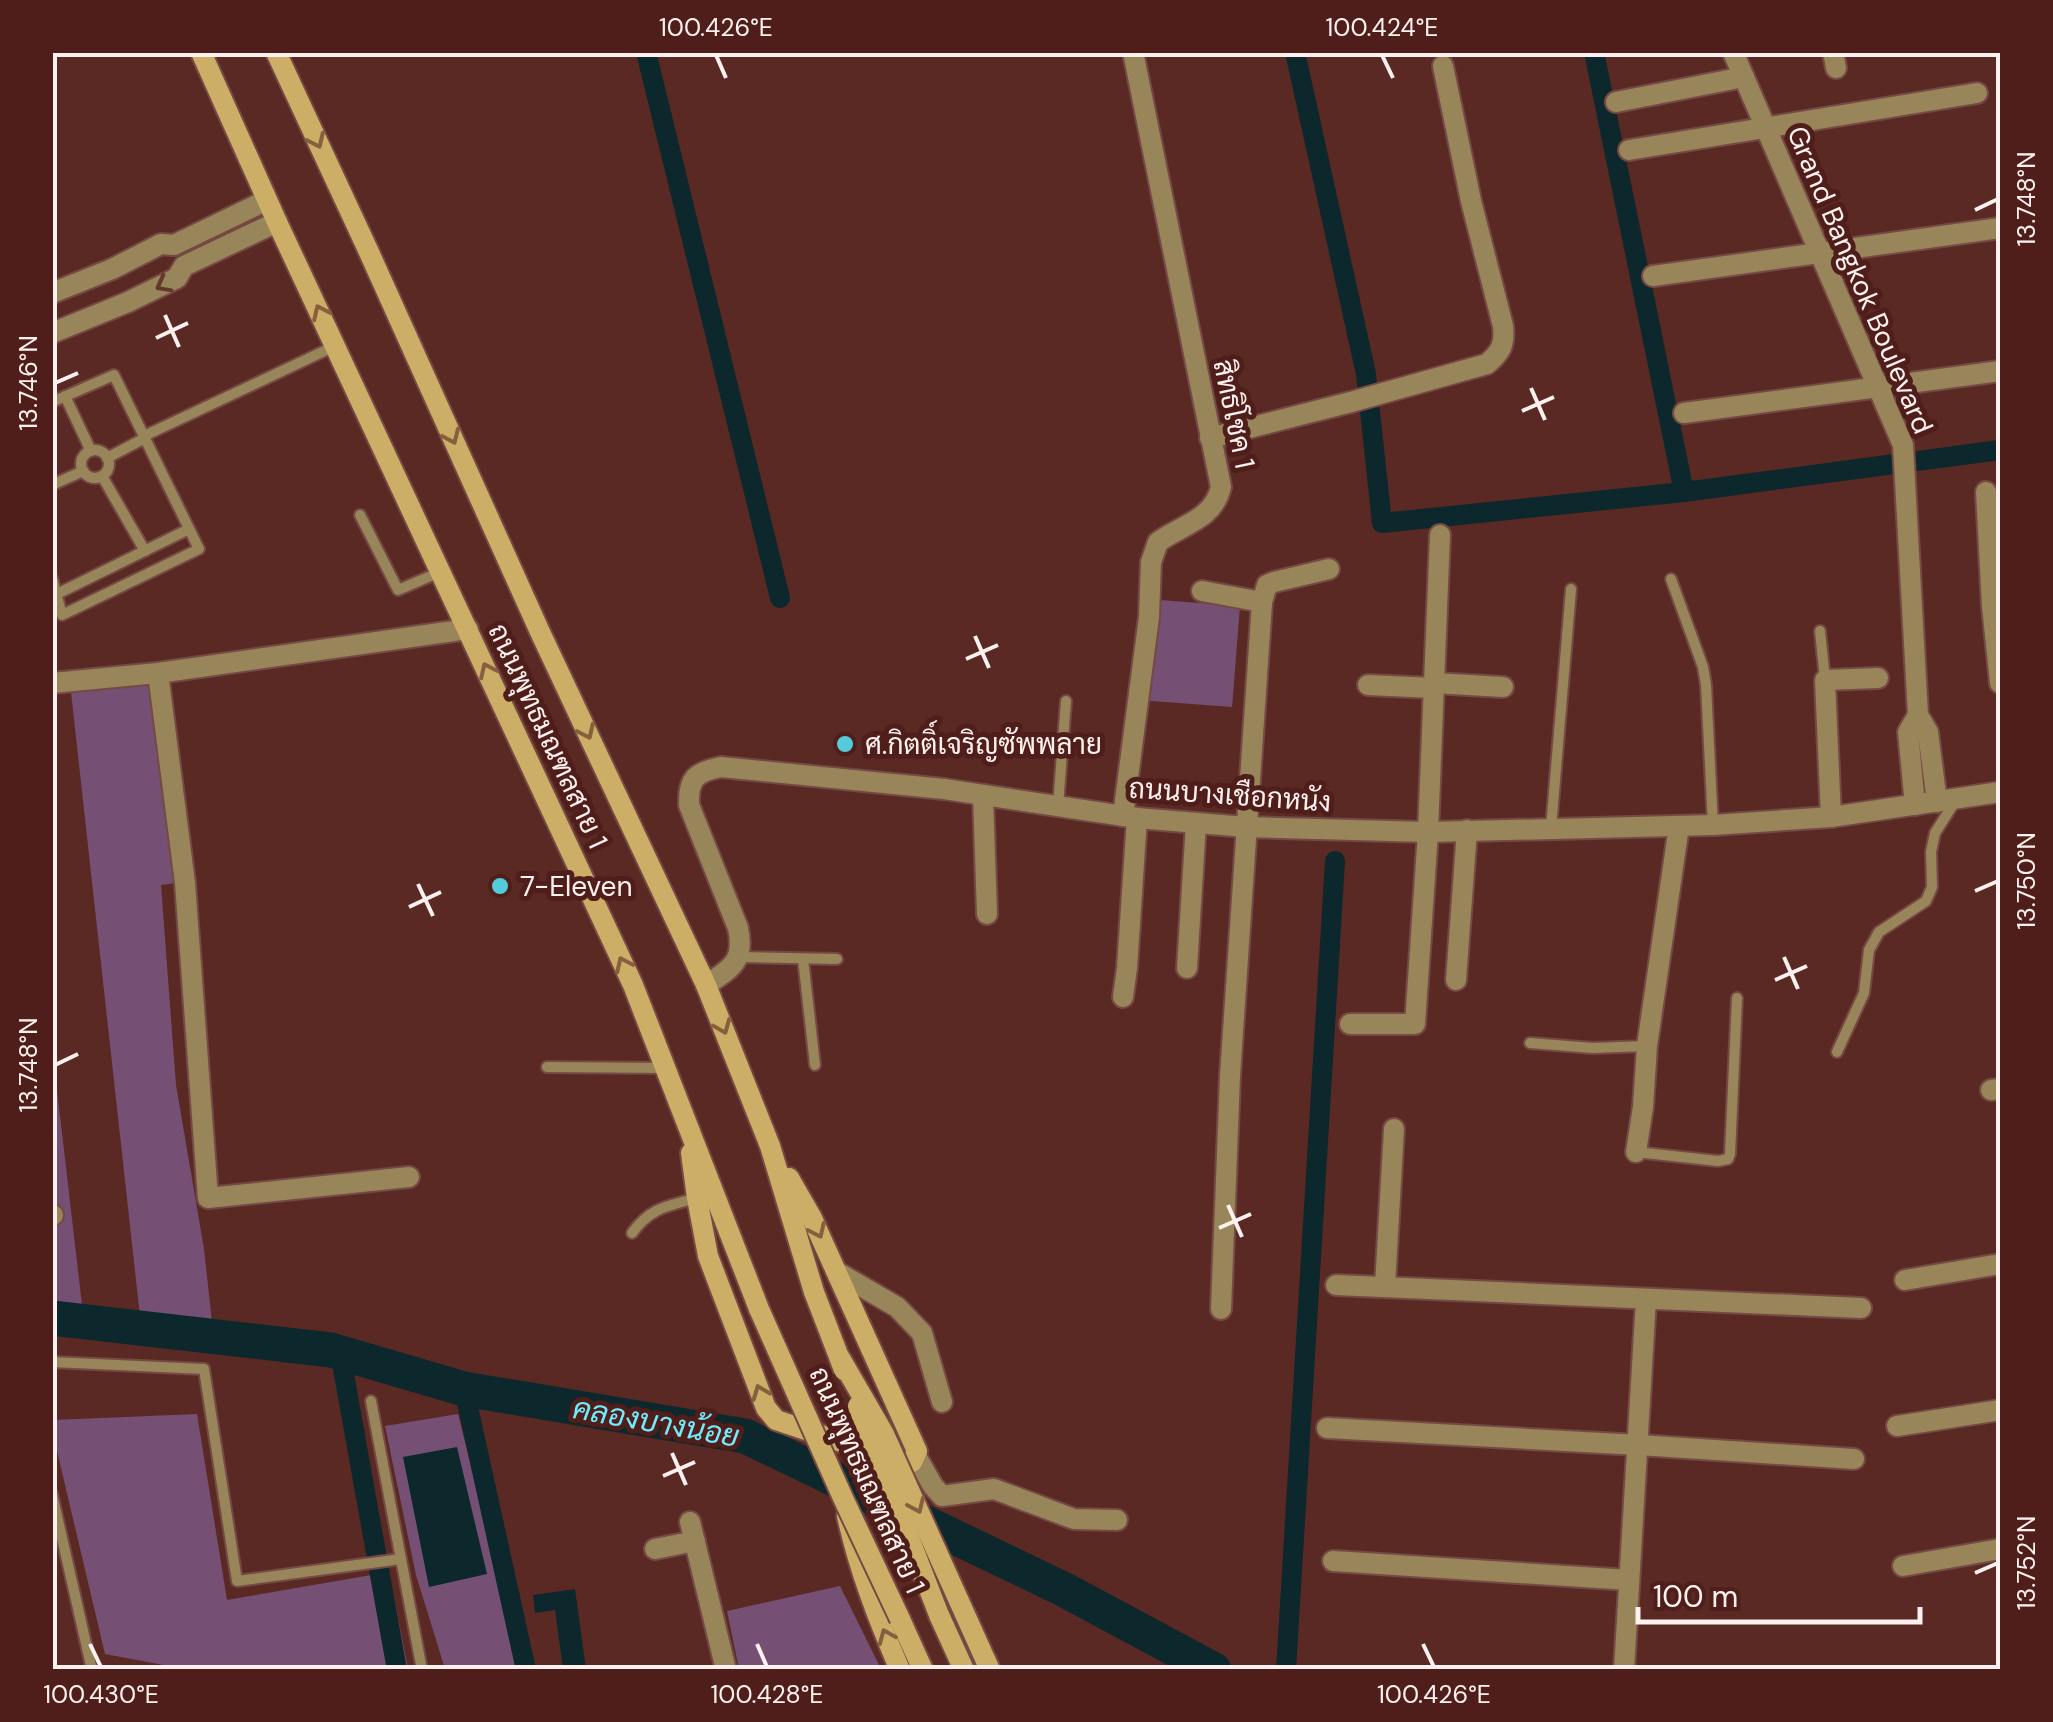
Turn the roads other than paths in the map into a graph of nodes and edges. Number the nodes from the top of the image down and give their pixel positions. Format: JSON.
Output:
{"nodes":[{"id":1,"x":201,"y":52,"type":"edge"},
{"id":2,"x":276,"y":52,"type":"edge"},
{"id":3,"x":1133,"y":52,"type":"edge"},
{"id":4,"x":1733,"y":52,"type":"edge"},
{"id":5,"x":1443,"y":66,"type":"dead end"},
{"id":6,"x":1744,"y":77,"type":"junction"},
{"id":7,"x":1977,"y":93,"type":"dead end"},
{"id":8,"x":1616,"y":102,"type":"dead end"},
{"id":9,"x":1766,"y":128,"type":"junction"},
{"id":10,"x":1629,"y":150,"type":"dead end"},
{"id":11,"x":267,"y":200,"type":"junction"},
{"id":12,"x":277,"y":222,"type":"junction"},
{"id":13,"x":2000,"y":228,"type":"edge"},
{"id":14,"x":1820,"y":252,"type":"junction"},
{"id":15,"x":112,"y":268,"type":"junction"},
{"id":16,"x":1653,"y":276,"type":"dead end"},
{"id":17,"x":52,"y":294,"type":"edge"},
{"id":18,"x":128,"y":302,"type":"junction"},
{"id":19,"x":52,"y":333,"type":"edge"},
{"id":20,"x":336,"y":346,"type":"junction"},
{"id":21,"x":2000,"y":371,"type":"edge"},
{"id":22,"x":1878,"y":387,"type":"junction"},
{"id":23,"x":66,"y":396,"type":"junction"},
{"id":24,"x":52,"y":402,"type":"edge"},
{"id":25,"x":1684,"y":413,"type":"dead end"},
{"id":26,"x":144,"y":437,"type":"junction"},
{"id":27,"x":1210,"y":438,"type":"junction"},
{"id":28,"x":90,"y":452,"type":"junction"},
{"id":29,"x":107,"y":458,"type":"junction"},
{"id":30,"x":82,"y":471,"type":"junction"},
{"id":31,"x":102,"y":476,"type":"junction"},
{"id":32,"x":52,"y":485,"type":"edge"},
{"id":33,"x":1986,"y":492,"type":"dead end"},
{"id":34,"x":360,"y":515,"type":"dead end"},
{"id":35,"x":189,"y":530,"type":"junction"},
{"id":36,"x":1440,"y":535,"type":"dead end"},
{"id":37,"x":145,"y":551,"type":"junction"},
{"id":38,"x":1328,"y":569,"type":"dead end"},
{"id":39,"x":441,"y":572,"type":"junction"},
{"id":40,"x":52,"y":578,"type":"edge"},
{"id":41,"x":1671,"y":578,"type":"dead end"},
{"id":42,"x":1572,"y":590,"type":"dead end"},
{"id":43,"x":1202,"y":591,"type":"dead end"},
{"id":44,"x":57,"y":594,"type":"junction"},
{"id":45,"x":1262,"y":602,"type":"junction"},
{"id":46,"x":468,"y":629,"type":"junction"},
{"id":47,"x":1820,"y":630,"type":"dead end"},
{"id":48,"x":158,"y":673,"type":"junction"},
{"id":49,"x":1878,"y":678,"type":"dead end"},
{"id":50,"x":1826,"y":680,"type":"junction"},
{"id":51,"x":52,"y":683,"type":"edge"},
{"id":52,"x":2000,"y":683,"type":"edge"},
{"id":53,"x":1368,"y":685,"type":"dead end"},
{"id":54,"x":1434,"y":685,"type":"junction"},
{"id":55,"x":1503,"y":686,"type":"dead end"},
{"id":56,"x":1066,"y":701,"type":"dead end"},
{"id":57,"x":1918,"y":715,"type":"junction"},
{"id":58,"x":2000,"y":792,"type":"edge"},
{"id":59,"x":984,"y":795,"type":"junction"},
{"id":60,"x":1947,"y":800,"type":"junction"},
{"id":61,"x":1915,"y":805,"type":"junction"},
{"id":62,"x":1058,"y":806,"type":"junction"},
{"id":63,"x":1130,"y":817,"type":"junction"},
{"id":64,"x":1830,"y":818,"type":"junction"},
{"id":65,"x":1196,"y":823,"type":"junction"},
{"id":66,"x":1713,"y":825,"type":"junction"},
{"id":67,"x":1679,"y":826,"type":"junction"},
{"id":68,"x":1246,"y":827,"type":"junction"},
{"id":69,"x":1551,"y":828,"type":"junction"},
{"id":70,"x":1467,"y":830,"type":"junction"},
{"id":71,"x":1428,"y":832,"type":"junction"},
{"id":72,"x":987,"y":914,"type":"dead end"},
{"id":73,"x":740,"y":957,"type":"junction"},
{"id":74,"x":803,"y":959,"type":"junction"},
{"id":75,"x":836,"y":959,"type":"dead end"},
{"id":76,"x":1186,"y":968,"type":"dead end"},
{"id":77,"x":1456,"y":980,"type":"dead end"},
{"id":78,"x":706,"y":985,"type":"junction"},
{"id":79,"x":1123,"y":997,"type":"dead end"},
{"id":80,"x":1738,"y":998,"type":"dead end"},
{"id":81,"x":1350,"y":1024,"type":"dead end"},
{"id":82,"x":1530,"y":1043,"type":"dead end"},
{"id":83,"x":1647,"y":1046,"type":"junction"},
{"id":84,"x":1837,"y":1052,"type":"dead end"},
{"id":85,"x":815,"y":1065,"type":"dead end"},
{"id":86,"x":547,"y":1067,"type":"dead end"},
{"id":87,"x":666,"y":1068,"type":"junction"},
{"id":88,"x":686,"y":1120,"type":"junction"},
{"id":89,"x":1394,"y":1129,"type":"dead end"},
{"id":90,"x":770,"y":1146,"type":"junction"},
{"id":91,"x":1636,"y":1152,"type":"joint"},
{"id":92,"x":409,"y":1176,"type":"dead end"},
{"id":93,"x":696,"y":1198,"type":"junction"},
{"id":94,"x":632,"y":1233,"type":"dead end"},
{"id":95,"x":2000,"y":1264,"type":"edge"},
{"id":96,"x":837,"y":1272,"type":"junction"},
{"id":97,"x":1905,"y":1280,"type":"dead end"},
{"id":98,"x":1336,"y":1285,"type":"dead end"},
{"id":99,"x":1385,"y":1286,"type":"junction"},
{"id":100,"x":1646,"y":1299,"type":"junction"},
{"id":101,"x":1861,"y":1308,"type":"dead end"},
{"id":102,"x":1221,"y":1309,"type":"dead end"},
{"id":103,"x":840,"y":1358,"type":"junction"},
{"id":104,"x":52,"y":1362,"type":"edge"},
{"id":105,"x":372,"y":1401,"type":"dead end"},
{"id":106,"x":942,"y":1402,"type":"dead end"},
{"id":107,"x":2000,"y":1410,"type":"edge"},
{"id":108,"x":1897,"y":1426,"type":"dead end"},
{"id":109,"x":1327,"y":1428,"type":"dead end"},
{"id":110,"x":1638,"y":1444,"type":"junction"},
{"id":111,"x":916,"y":1456,"type":"junction"},
{"id":112,"x":1854,"y":1459,"type":"dead end"},
{"id":113,"x":52,"y":1494,"type":"edge"},
{"id":114,"x":843,"y":1498,"type":"junction"},
{"id":115,"x":1117,"y":1520,"type":"dead end"},
{"id":116,"x":655,"y":1548,"type":"dead end"},
{"id":117,"x":2000,"y":1549,"type":"edge"},
{"id":118,"x":400,"y":1559,"type":"junction"},
{"id":119,"x":1332,"y":1562,"type":"dead end"},
{"id":120,"x":1903,"y":1566,"type":"dead end"},
{"id":121,"x":1628,"y":1580,"type":"junction"},
{"id":122,"x":92,"y":1670,"type":"edge"},
{"id":123,"x":422,"y":1670,"type":"edge"},
{"id":124,"x":726,"y":1670,"type":"edge"},
{"id":125,"x":900,"y":1670,"type":"edge"},
{"id":126,"x":923,"y":1670,"type":"edge"},
{"id":127,"x":964,"y":1670,"type":"edge"},
{"id":128,"x":990,"y":1670,"type":"edge"},
{"id":129,"x":1624,"y":1670,"type":"edge"}],
"edges":[{"from":1,"to":11,"type":"main road","name":"ถนนพุทธมณฑลสาย 1"},
{"from":2,"to":78,"type":"main road","name":"ถนนพุทธมณฑลสาย 1","one_way":true},
{"from":3,"to":27,"type":"street","name":"สิทธิโชค 1"},
{"from":4,"to":6,"type":"street","name":"Grand Bangkok Boulevard"},
{"from":5,"to":27,"type":"street"},
{"from":6,"to":8,"type":"street"},
{"from":6,"to":9,"type":"street","name":"Grand Bangkok Boulevard"},
{"from":7,"to":9,"type":"street"},
{"from":9,"to":10,"type":"street"},
{"from":9,"to":14,"type":"street","name":"Grand Bangkok Boulevard"},
{"from":11,"to":12,"type":"main road","name":"ถนนพุทธมณฑลสาย 1"},
{"from":11,"to":15,"type":"street"},
{"from":12,"to":18,"type":"street","one_way":true},
{"from":20,"to":12,"type":"main road","name":"ถนนพุทธมณฑลสาย 1","one_way":true},
{"from":13,"to":14,"type":"street"},
{"from":14,"to":16,"type":"street"},
{"from":14,"to":22,"type":"street","name":"Grand Bangkok Boulevard"},
{"from":15,"to":17,"type":"street"},
{"from":15,"to":18,"type":"street"},
{"from":18,"to":19,"type":"street"},
{"from":20,"to":26,"type":"lane"},
{"from":20,"to":39,"type":"main road","name":"ถนนพุทธมณฑลสาย 1"},
{"from":21,"to":22,"type":"street"},
{"from":22,"to":25,"type":"street"},
{"from":22,"to":57,"type":"street","name":"Grand Bangkok Boulevard"},
{"from":23,"to":24,"type":"lane"},
{"from":23,"to":26,"type":"lane"},
{"from":23,"to":28,"type":"lane"},
{"from":26,"to":29,"type":"lane"},
{"from":26,"to":35,"type":"lane"},
{"from":27,"to":63,"type":"street","name":"สิทธิโชค 1"},
{"from":28,"to":29,"type":"lane"},
{"from":28,"to":30,"type":"lane"},
{"from":29,"to":31,"type":"lane"},
{"from":30,"to":31,"type":"lane"},
{"from":30,"to":32,"type":"lane"},
{"from":31,"to":37,"type":"lane"},
{"from":33,"to":52,"type":"street"},
{"from":34,"to":39,"type":"lane"},
{"from":35,"to":37,"type":"lane"},
{"from":35,"to":44,"type":"lane"},
{"from":36,"to":54,"type":"street"},
{"from":37,"to":44,"type":"lane"},
{"from":38,"to":45,"type":"street"},
{"from":39,"to":46,"type":"main road","name":"ถนนพุทธมณฑลสาย 1"},
{"from":40,"to":44,"type":"lane"},
{"from":41,"to":66,"type":"lane"},
{"from":42,"to":69,"type":"lane"},
{"from":43,"to":45,"type":"street"},
{"from":45,"to":68,"type":"street"},
{"from":46,"to":48,"type":"street"},
{"from":87,"to":46,"type":"main road","name":"ถนนพุทธมณฑลสาย 1","one_way":true},
{"from":47,"to":50,"type":"lane"},
{"from":48,"to":51,"type":"street"},
{"from":48,"to":92,"type":"street"},
{"from":49,"to":50,"type":"street"},
{"from":50,"to":64,"type":"street"},
{"from":53,"to":54,"type":"street"},
{"from":54,"to":55,"type":"street"},
{"from":54,"to":71,"type":"street"},
{"from":56,"to":62,"type":"lane"},
{"from":57,"to":60,"type":"street","name":"Grand Bangkok Boulevard"},
{"from":57,"to":61,"type":"street","name":"Grand Bangkok Boulevard"},
{"from":58,"to":60,"type":"street","name":"ถนนบางเชือกหนัง"},
{"from":59,"to":62,"type":"street","name":"ถนนบางเชือกหนัง"},
{"from":59,"to":72,"type":"street"},
{"from":59,"to":73,"type":"street","name":"ถนนบางเชือกหนัง"},
{"from":60,"to":61,"type":"street","name":"ถนนบางเชือกหนัง"},
{"from":60,"to":84,"type":"lane"},
{"from":61,"to":64,"type":"street","name":"ถนนบางเชือกหนัง"},
{"from":62,"to":63,"type":"street","name":"ถนนบางเชือกหนัง"},
{"from":63,"to":65,"type":"street","name":"ถนนบางเชือกหนัง"},
{"from":63,"to":79,"type":"street"},
{"from":64,"to":66,"type":"street","name":"ถนนบางเชือกหนัง"},
{"from":65,"to":68,"type":"street","name":"ถนนบางเชือกหนัง"},
{"from":65,"to":76,"type":"street"},
{"from":66,"to":67,"type":"street","name":"ถนนบางเชือกหนัง"},
{"from":67,"to":69,"type":"street","name":"ถนนบางเชือกหนัง"},
{"from":67,"to":83,"type":"street"},
{"from":68,"to":71,"type":"street","name":"ถนนบางเชือกหนัง"},
{"from":68,"to":102,"type":"street"},
{"from":69,"to":70,"type":"street","name":"ถนนบางเชือกหนัง"},
{"from":70,"to":71,"type":"street","name":"ถนนบางเชือกหนัง"},
{"from":70,"to":77,"type":"street"},
{"from":71,"to":81,"type":"street"},
{"from":73,"to":74,"type":"lane"},
{"from":73,"to":78,"type":"street"},
{"from":74,"to":75,"type":"lane"},
{"from":74,"to":85,"type":"lane"},
{"from":78,"to":90,"type":"main road","name":"ถนนพุทธมณฑลสาย 1","one_way":true},
{"from":80,"to":91,"type":"lane"},
{"from":82,"to":83,"type":"lane"},
{"from":83,"to":91,"type":"street"},
{"from":86,"to":87,"type":"lane"},
{"from":87,"to":88,"type":"main road","name":"ถนนพุทธมณฑลสาย 1"},
{"from":88,"to":93,"type":"main road"},
{"from":88,"to":114,"type":"main road","name":"ถนนพุทธมณฑลสาย 1","bridge":true},
{"from":89,"to":99,"type":"street"},
{"from":90,"to":96,"type":"main road","one_way":true},
{"from":90,"to":103,"type":"main road","name":"ถนนพุทธมณฑลสาย 1","bridge":true},
{"from":93,"to":94,"type":"lane"},
{"from":111,"to":93,"type":"main road","one_way":true},
{"from":95,"to":97,"type":"street"},
{"from":96,"to":106,"type":"street"},
{"from":96,"to":111,"type":"main road"},
{"from":98,"to":99,"type":"street"},
{"from":99,"to":100,"type":"street"},
{"from":100,"to":101,"type":"street"},
{"from":100,"to":110,"type":"street"},
{"from":103,"to":127,"type":"main road","name":"ถนนพุทธมณฑลสาย 1","bridge":true},
{"from":103,"to":128,"type":"main road","one_way":true,"bridge":true},
{"from":104,"to":118,"type":"lane"},
{"from":105,"to":118,"type":"lane"},
{"from":107,"to":108,"type":"street"},
{"from":109,"to":110,"type":"street"},
{"from":110,"to":112,"type":"street"},
{"from":110,"to":121,"type":"street"},
{"from":111,"to":115,"type":"street"},
{"from":113,"to":122,"type":"lane"},
{"from":125,"to":114,"type":"main road","one_way":true,"bridge":true},
{"from":114,"to":126,"type":"main road","name":"ถนนพุทธมณฑลสาย 1","bridge":true},
{"from":116,"to":124,"type":"street"},
{"from":117,"to":120,"type":"street"},
{"from":118,"to":123,"type":"lane"},
{"from":119,"to":121,"type":"street"},
{"from":121,"to":129,"type":"street"}]}
